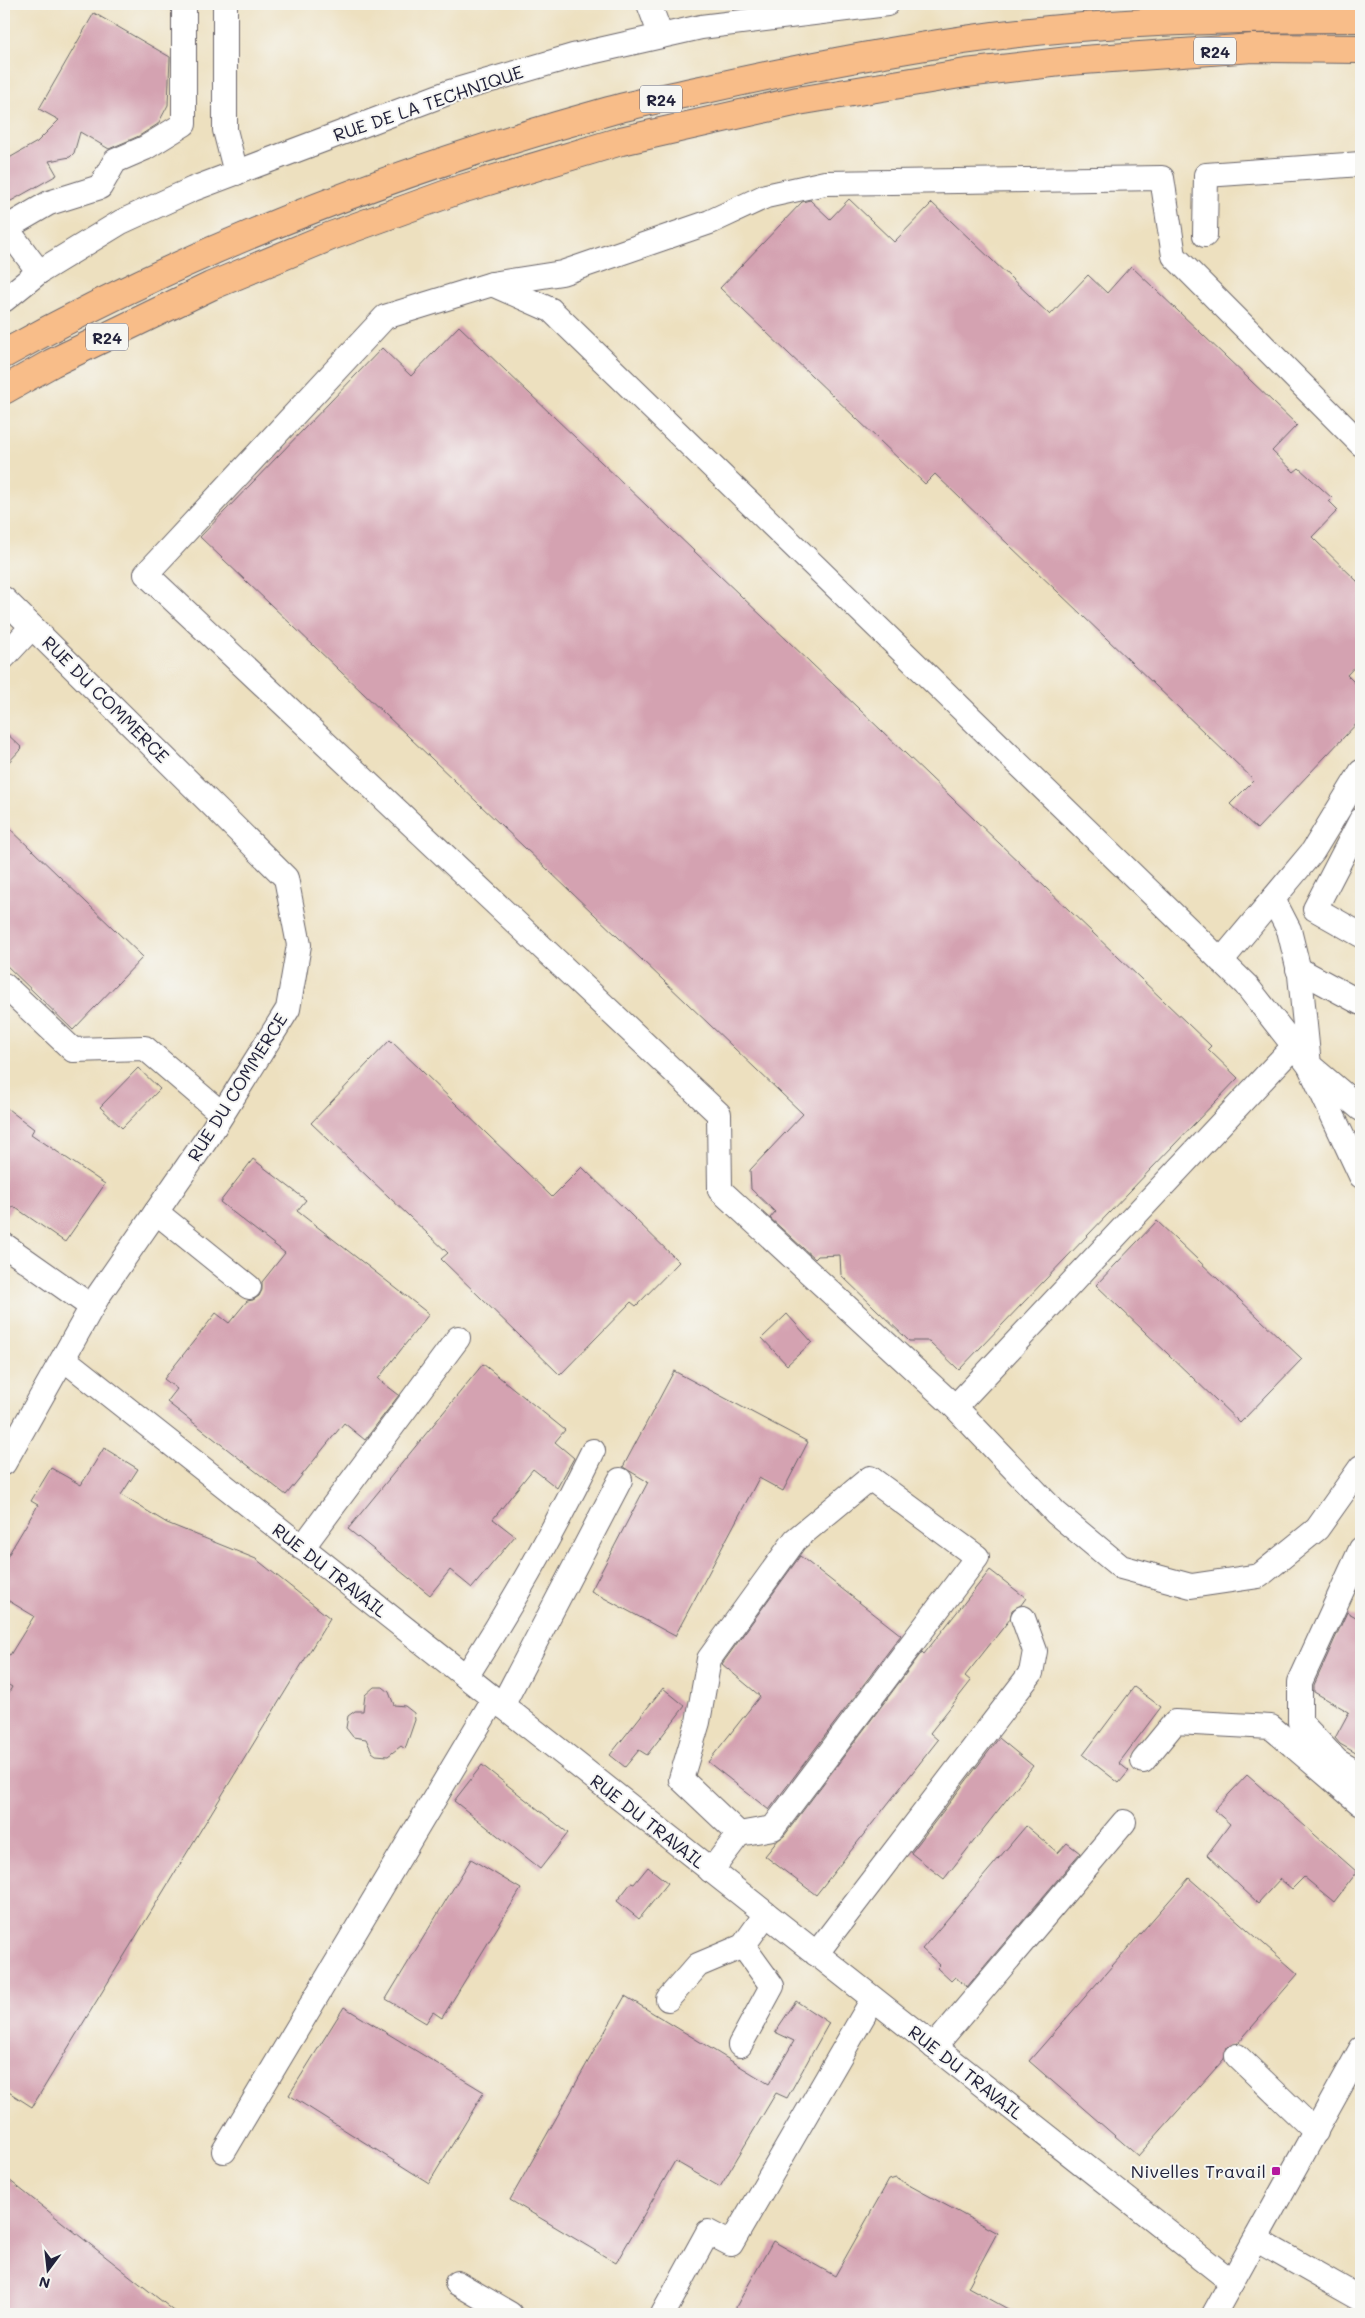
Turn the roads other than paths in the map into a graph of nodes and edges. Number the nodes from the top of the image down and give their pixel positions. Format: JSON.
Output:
{"nodes":[{"id":1,"x":184,"y":4,"type":"edge"},
{"id":2,"x":225,"y":4,"type":"edge"},
{"id":3,"x":649,"y":4,"type":"edge"},
{"id":4,"x":887,"y":4,"type":"edge"},
{"id":5,"x":1361,"y":18,"type":"edge"},
{"id":6,"x":661,"y":36,"type":"junction"},
{"id":7,"x":1361,"y":49,"type":"edge"},
{"id":8,"x":1361,"y":164,"type":"edge"},
{"id":9,"x":236,"y":173,"type":"junction"},
{"id":10,"x":5,"y":226,"type":"edge"},
{"id":11,"x":1205,"y":235,"type":"dead end"},
{"id":12,"x":39,"y":272,"type":"junction"},
{"id":13,"x":492,"y":284,"type":"junction"},
{"id":14,"x":4,"y":300,"type":"edge"},
{"id":15,"x":4,"y":354,"type":"edge"},
{"id":16,"x":4,"y":390,"type":"edge"},
{"id":17,"x":1361,"y":444,"type":"edge"},
{"id":18,"x":4,"y":599,"type":"edge"},
{"id":19,"x":32,"y":627,"type":"junction"},
{"id":20,"x":4,"y":657,"type":"edge"},
{"id":21,"x":1361,"y":772,"type":"edge"},
{"id":22,"x":1361,"y":820,"type":"edge"},
{"id":23,"x":1273,"y":899,"type":"junction"},
{"id":24,"x":1361,"y":935,"type":"edge"},
{"id":25,"x":1221,"y":961,"type":"junction"},
{"id":26,"x":1298,"y":969,"type":"junction"},
{"id":27,"x":4,"y":985,"type":"edge"},
{"id":28,"x":1361,"y":1003,"type":"edge"},
{"id":29,"x":1294,"y":1046,"type":"junction"},
{"id":30,"x":1309,"y":1065,"type":"junction"},
{"id":31,"x":1361,"y":1109,"type":"edge"},
{"id":32,"x":222,"y":1114,"type":"junction"},
{"id":33,"x":1361,"y":1176,"type":"edge"},
{"id":34,"x":156,"y":1212,"type":"junction"},
{"id":35,"x":4,"y":1245,"type":"edge"},
{"id":36,"x":249,"y":1287,"type":"dead end"},
{"id":37,"x":92,"y":1307,"type":"junction"},
{"id":38,"x":458,"y":1338,"type":"dead end"},
{"id":39,"x":64,"y":1359,"type":"junction"},
{"id":40,"x":955,"y":1407,"type":"junction"},
{"id":41,"x":593,"y":1451,"type":"dead end"},
{"id":42,"x":6,"y":1455,"type":"edge"},
{"id":43,"x":1361,"y":1467,"type":"edge"},
{"id":44,"x":620,"y":1480,"type":"dead end"},
{"id":45,"x":302,"y":1548,"type":"junction"},
{"id":46,"x":1361,"y":1550,"type":"edge"},
{"id":47,"x":1023,"y":1618,"type":"dead end"},
{"id":48,"x":466,"y":1677,"type":"junction"},
{"id":49,"x":498,"y":1702,"type":"junction"},
{"id":50,"x":1143,"y":1761,"type":"dead end"},
{"id":51,"x":1361,"y":1775,"type":"edge"},
{"id":52,"x":1361,"y":1804,"type":"edge"},
{"id":53,"x":1124,"y":1822,"type":"dead end"},
{"id":54,"x":740,"y":1834,"type":"junction"},
{"id":55,"x":711,"y":1871,"type":"junction"},
{"id":56,"x":766,"y":1914,"type":"junction"},
{"id":57,"x":743,"y":1946,"type":"junction"},
{"id":58,"x":816,"y":1954,"type":"junction"},
{"id":59,"x":668,"y":1999,"type":"dead end"},
{"id":60,"x":873,"y":1999,"type":"junction"},
{"id":61,"x":740,"y":2045,"type":"dead end"},
{"id":62,"x":934,"y":2047,"type":"junction"},
{"id":63,"x":1361,"y":2049,"type":"edge"},
{"id":64,"x":1237,"y":2056,"type":"dead end"},
{"id":65,"x":1316,"y":2132,"type":"junction"},
{"id":66,"x":224,"y":2151,"type":"dead end"},
{"id":67,"x":1257,"y":2240,"type":"junction"},
{"id":68,"x":457,"y":2282,"type":"dead end"},
{"id":69,"x":1232,"y":2282,"type":"junction"},
{"id":70,"x":1361,"y":2299,"type":"edge"},
{"id":71,"x":510,"y":2314,"type":"edge"},
{"id":72,"x":663,"y":2314,"type":"edge"},
{"id":73,"x":1214,"y":2314,"type":"edge"}],
"edges":[{"from":1,"to":10,"type":"street"},
{"from":2,"to":9,"type":"street"},
{"from":3,"to":6,"type":"street"},
{"from":4,"to":6,"type":"street","name":"RUE DE LA TECHNIQUE"},
{"from":5,"to":15,"type":"highway","number":"R24"},
{"from":6,"to":9,"type":"street","name":"RUE DE LA TECHNIQUE"},
{"from":7,"to":16,"type":"highway","number":"R24"},
{"from":8,"to":11,"type":"street"},
{"from":9,"to":12,"type":"street","name":"RUE DE LA TECHNIQUE"},
{"from":10,"to":12,"type":"street"},
{"from":12,"to":14,"type":"street","name":"RUE DE LA TECHNIQUE"},
{"from":13,"to":17,"type":"street"},
{"from":13,"to":25,"type":"street"},
{"from":13,"to":40,"type":"street"},
{"from":18,"to":19,"type":"street","name":"RUE DU COMMERCE"},
{"from":19,"to":20,"type":"street"},
{"from":19,"to":32,"type":"street","name":"RUE DU COMMERCE"},
{"from":21,"to":23,"type":"street"},
{"from":22,"to":24,"type":"street"},
{"from":23,"to":25,"type":"street"},
{"from":23,"to":26,"type":"street"},
{"from":25,"to":29,"type":"street"},
{"from":26,"to":28,"type":"street"},
{"from":26,"to":30,"type":"street"},
{"from":27,"to":32,"type":"street"},
{"from":29,"to":30,"type":"street"},
{"from":29,"to":40,"type":"street"},
{"from":30,"to":31,"type":"street"},
{"from":30,"to":33,"type":"street"},
{"from":32,"to":34,"type":"street","name":"RUE DU COMMERCE"},
{"from":34,"to":36,"type":"street"},
{"from":34,"to":37,"type":"street","name":"RUE DU COMMERCE"},
{"from":35,"to":37,"type":"street"},
{"from":37,"to":39,"type":"street","name":"RUE DU COMMERCE"},
{"from":38,"to":45,"type":"street"},
{"from":39,"to":42,"type":"street","name":"RUE DU COMMERCE"},
{"from":39,"to":45,"type":"street","name":"RUE DU TRAVAIL"},
{"from":40,"to":43,"type":"street"},
{"from":41,"to":48,"type":"street"},
{"from":44,"to":49,"type":"street"},
{"from":45,"to":48,"type":"street","name":"RUE DU TRAVAIL"},
{"from":46,"to":51,"type":"street"},
{"from":47,"to":58,"type":"street"},
{"from":48,"to":49,"type":"street","name":"RUE DU TRAVAIL"},
{"from":49,"to":55,"type":"street","name":"RUE DU TRAVAIL"},
{"from":49,"to":66,"type":"street"},
{"from":50,"to":52,"type":"street"},
{"from":53,"to":62,"type":"street"},
{"from":54,"to":54,"type":"street"},
{"from":54,"to":55,"type":"street"},
{"from":55,"to":56,"type":"street","name":"RUE DU TRAVAIL"},
{"from":56,"to":57,"type":"street"},
{"from":56,"to":58,"type":"street","name":"RUE DU TRAVAIL"},
{"from":57,"to":59,"type":"street"},
{"from":57,"to":61,"type":"street"},
{"from":58,"to":60,"type":"street","name":"RUE DU TRAVAIL"},
{"from":60,"to":62,"type":"street","name":"RUE DU TRAVAIL"},
{"from":60,"to":72,"type":"street"},
{"from":62,"to":69,"type":"street","name":"RUE DU TRAVAIL"},
{"from":63,"to":65,"type":"street"},
{"from":64,"to":65,"type":"street"},
{"from":65,"to":67,"type":"street"},
{"from":67,"to":69,"type":"street"},
{"from":67,"to":70,"type":"street"},
{"from":68,"to":71,"type":"street"},
{"from":69,"to":73,"type":"street"}]}
